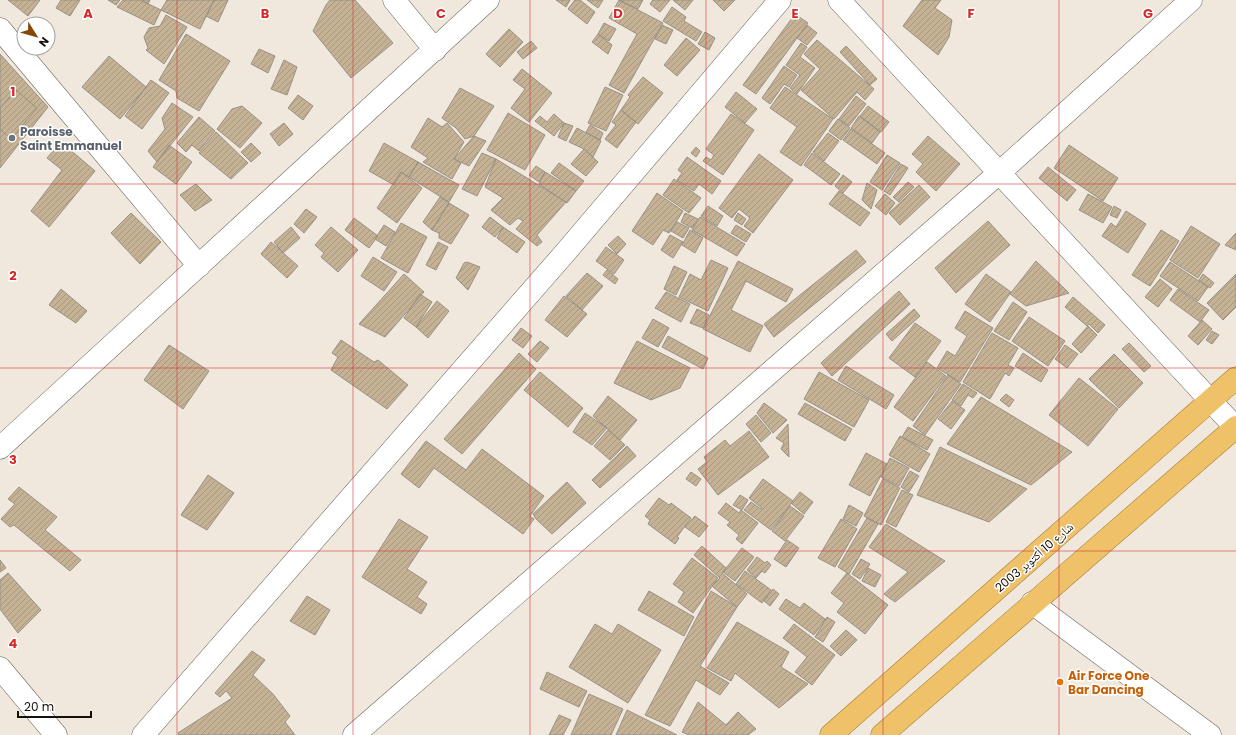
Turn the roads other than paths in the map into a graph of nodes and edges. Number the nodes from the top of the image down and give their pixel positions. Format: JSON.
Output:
{"nodes":[{"id":1,"x":394,"y":0,"type":"edge"},
{"id":2,"x":488,"y":0,"type":"edge"},
{"id":3,"x":780,"y":0,"type":"edge"},
{"id":4,"x":839,"y":0,"type":"edge"},
{"id":5,"x":1191,"y":0,"type":"edge"},
{"id":6,"x":0,"y":28,"type":"edge"},
{"id":7,"x":435,"y":50,"type":"junction"},
{"id":8,"x":999,"y":173,"type":"junction"},
{"id":9,"x":199,"y":266,"type":"junction"},
{"id":10,"x":1236,"y":378,"type":"edge"},
{"id":11,"x":1211,"y":400,"type":"junction"},
{"id":12,"x":1236,"y":427,"type":"edge"},
{"id":13,"x":0,"y":448,"type":"edge"},
{"id":14,"x":1032,"y":603,"type":"junction"},
{"id":15,"x":0,"y":668,"type":"edge"},
{"id":16,"x":56,"y":735,"type":"edge"},
{"id":17,"x":143,"y":735,"type":"edge"},
{"id":18,"x":354,"y":735,"type":"edge"},
{"id":19,"x":831,"y":735,"type":"edge"},
{"id":20,"x":882,"y":735,"type":"edge"},
{"id":21,"x":1210,"y":735,"type":"edge"}],
"edges":[{"from":1,"to":7,"type":"street"},
{"from":2,"to":7,"type":"street"},
{"from":3,"to":17,"type":"street"},
{"from":4,"to":8,"type":"street"},
{"from":5,"to":8,"type":"street"},
{"from":6,"to":9,"type":"street"},
{"from":7,"to":9,"type":"street"},
{"from":8,"to":11,"type":"street"},
{"from":8,"to":18,"type":"street"},
{"from":9,"to":13,"type":"street"},
{"from":10,"to":11,"type":"highway","name":"شارع 10 أكتوبر 2003"},
{"from":11,"to":12,"type":"street"},
{"from":11,"to":19,"type":"highway","name":"شارع 10 أكتوبر 2003"},
{"from":12,"to":14,"type":"highway"},
{"from":14,"to":20,"type":"highway"},
{"from":14,"to":21,"type":"street"},
{"from":15,"to":16,"type":"street"}]}
